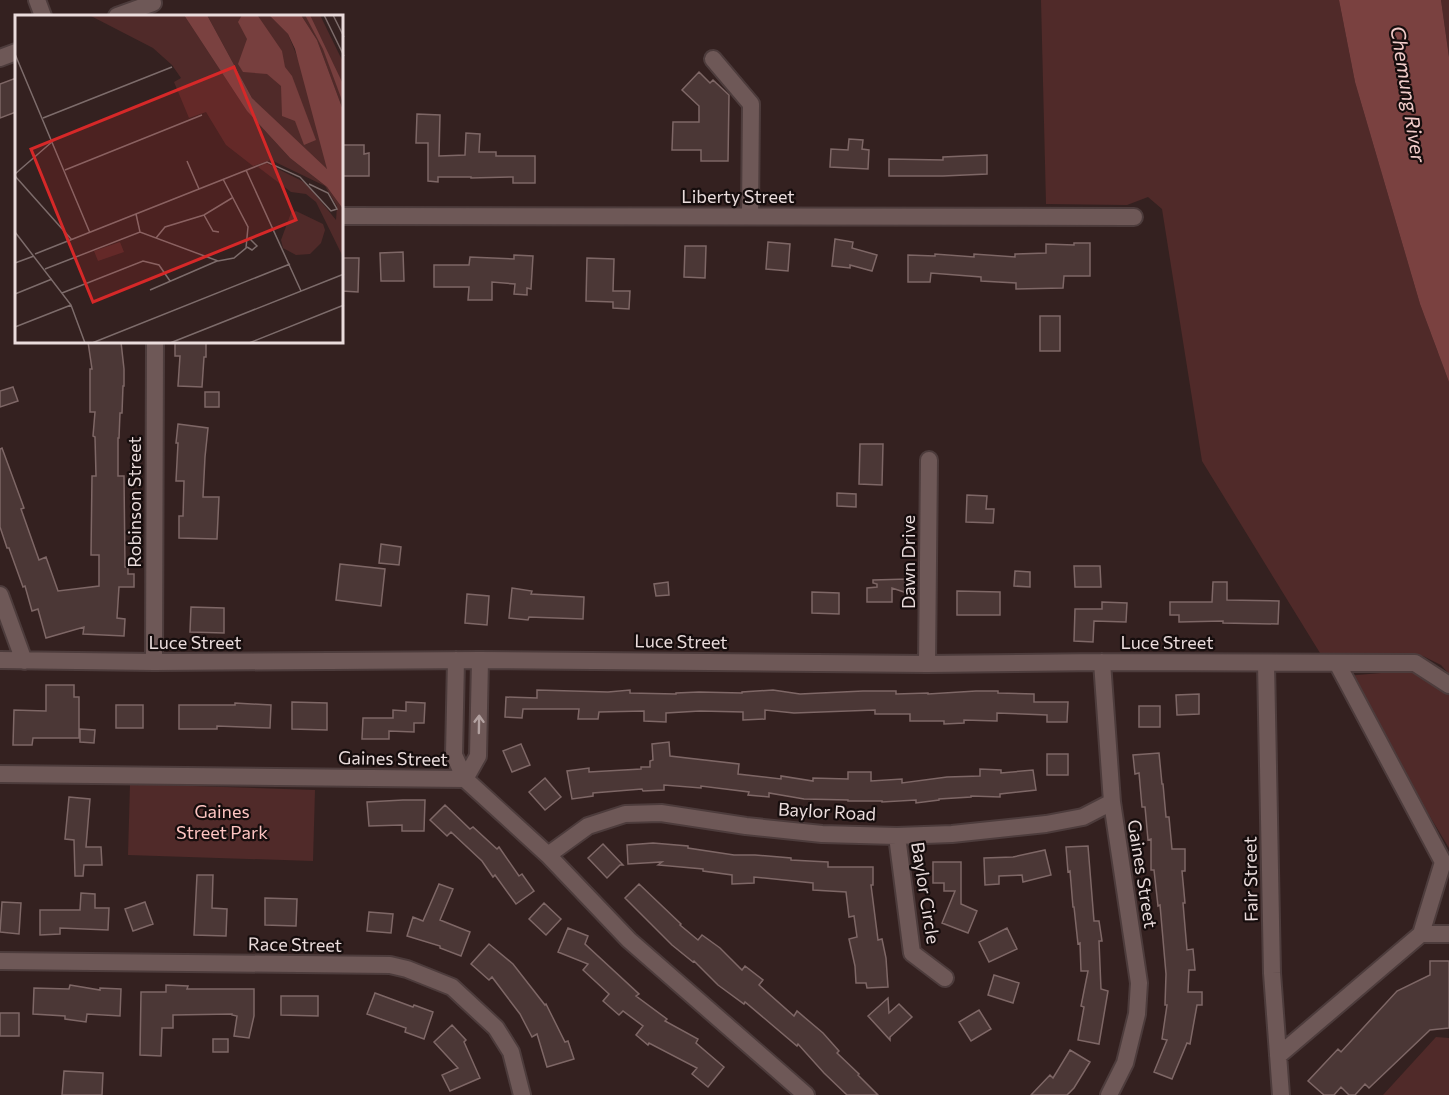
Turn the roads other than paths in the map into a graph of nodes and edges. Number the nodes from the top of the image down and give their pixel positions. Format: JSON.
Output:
{"nodes":[{"id":1,"x":37,"y":0,"type":"edge"},
{"id":2,"x":153,"y":7,"type":"edge"},
{"id":3,"x":43,"y":15,"type":"edge"},
{"id":4,"x":121,"y":15,"type":"edge"},
{"id":5,"x":15,"y":52,"type":"edge"},
{"id":6,"x":0,"y":58,"type":"edge"},
{"id":7,"x":713,"y":59,"type":"dead end"},
{"id":8,"x":344,"y":216,"type":"edge"},
{"id":9,"x":750,"y":216,"type":"junction"},
{"id":10,"x":1134,"y":217,"type":"dead end"},
{"id":11,"x":154,"y":344,"type":"edge"},
{"id":12,"x":928,"y":460,"type":"dead end"},
{"id":13,"x":0,"y":595,"type":"edge"},
{"id":14,"x":0,"y":660,"type":"edge"},
{"id":15,"x":456,"y":660,"type":"junction"},
{"id":16,"x":480,"y":660,"type":"junction"},
{"id":17,"x":24,"y":661,"type":"junction"},
{"id":18,"x":1102,"y":662,"type":"junction"},
{"id":19,"x":154,"y":663,"type":"junction"},
{"id":20,"x":1266,"y":663,"type":"junction"},
{"id":21,"x":1337,"y":663,"type":"junction"},
{"id":22,"x":927,"y":664,"type":"junction"},
{"id":23,"x":1449,"y":685,"type":"edge"},
{"id":24,"x":0,"y":774,"type":"edge"},
{"id":25,"x":465,"y":779,"type":"junction"},
{"id":26,"x":1112,"y":802,"type":"junction"},
{"id":27,"x":897,"y":836,"type":"junction"},
{"id":28,"x":548,"y":855,"type":"junction"},
{"id":29,"x":1446,"y":867,"type":"edge"},
{"id":30,"x":1421,"y":934,"type":"junction"},
{"id":31,"x":1449,"y":934,"type":"edge"},
{"id":32,"x":0,"y":961,"type":"edge"},
{"id":33,"x":945,"y":978,"type":"dead end"},
{"id":34,"x":1278,"y":1056,"type":"junction"},
{"id":35,"x":1113,"y":1093,"type":"edge"},
{"id":36,"x":522,"y":1095,"type":"edge"},
{"id":37,"x":806,"y":1095,"type":"edge"},
{"id":38,"x":1281,"y":1095,"type":"edge"}],
"edges":[{"from":1,"to":3,"type":"street"},
{"from":2,"to":4,"type":"street"},
{"from":5,"to":6,"type":"street"},
{"from":7,"to":9,"type":"street"},
{"from":8,"to":9,"type":"street","name":"Liberty Street"},
{"from":9,"to":10,"type":"street","name":"Liberty Street"},
{"from":11,"to":19,"type":"street","name":"Robinson Street"},
{"from":12,"to":22,"type":"street","name":"Dawn Drive"},
{"from":13,"to":17,"type":"street"},
{"from":14,"to":17,"type":"street","name":"Luce Street"},
{"from":15,"to":16,"type":"street","name":"Luce Street"},
{"from":15,"to":19,"type":"street","name":"Luce Street"},
{"from":15,"to":25,"type":"street"},
{"from":16,"to":22,"type":"street","name":"Luce Street"},
{"from":25,"to":16,"type":"street","one_way":true},
{"from":17,"to":19,"type":"street","name":"Luce Street"},
{"from":18,"to":20,"type":"street","name":"Luce Street"},
{"from":18,"to":22,"type":"street","name":"Luce Street"},
{"from":18,"to":26,"type":"street","name":"Gaines Street"},
{"from":20,"to":21,"type":"street","name":"Luce Street"},
{"from":20,"to":34,"type":"street","name":"Fair Street"},
{"from":21,"to":23,"type":"street","name":"Luce Street"},
{"from":21,"to":29,"type":"street"},
{"from":24,"to":25,"type":"street","name":"Gaines Street"},
{"from":25,"to":28,"type":"street","name":"Gaines Street"},
{"from":26,"to":27,"type":"street","name":"Baylor Road"},
{"from":26,"to":35,"type":"street","name":"Gaines Street"},
{"from":27,"to":28,"type":"street","name":"Baylor Road"},
{"from":27,"to":33,"type":"street","name":"Baylor Circle"},
{"from":28,"to":37,"type":"street","name":"Gaines Street"},
{"from":29,"to":30,"type":"street"},
{"from":30,"to":31,"type":"street"},
{"from":30,"to":34,"type":"street"},
{"from":32,"to":36,"type":"street","name":"Race Street"},
{"from":34,"to":38,"type":"street","name":"Fair Street"}]}
